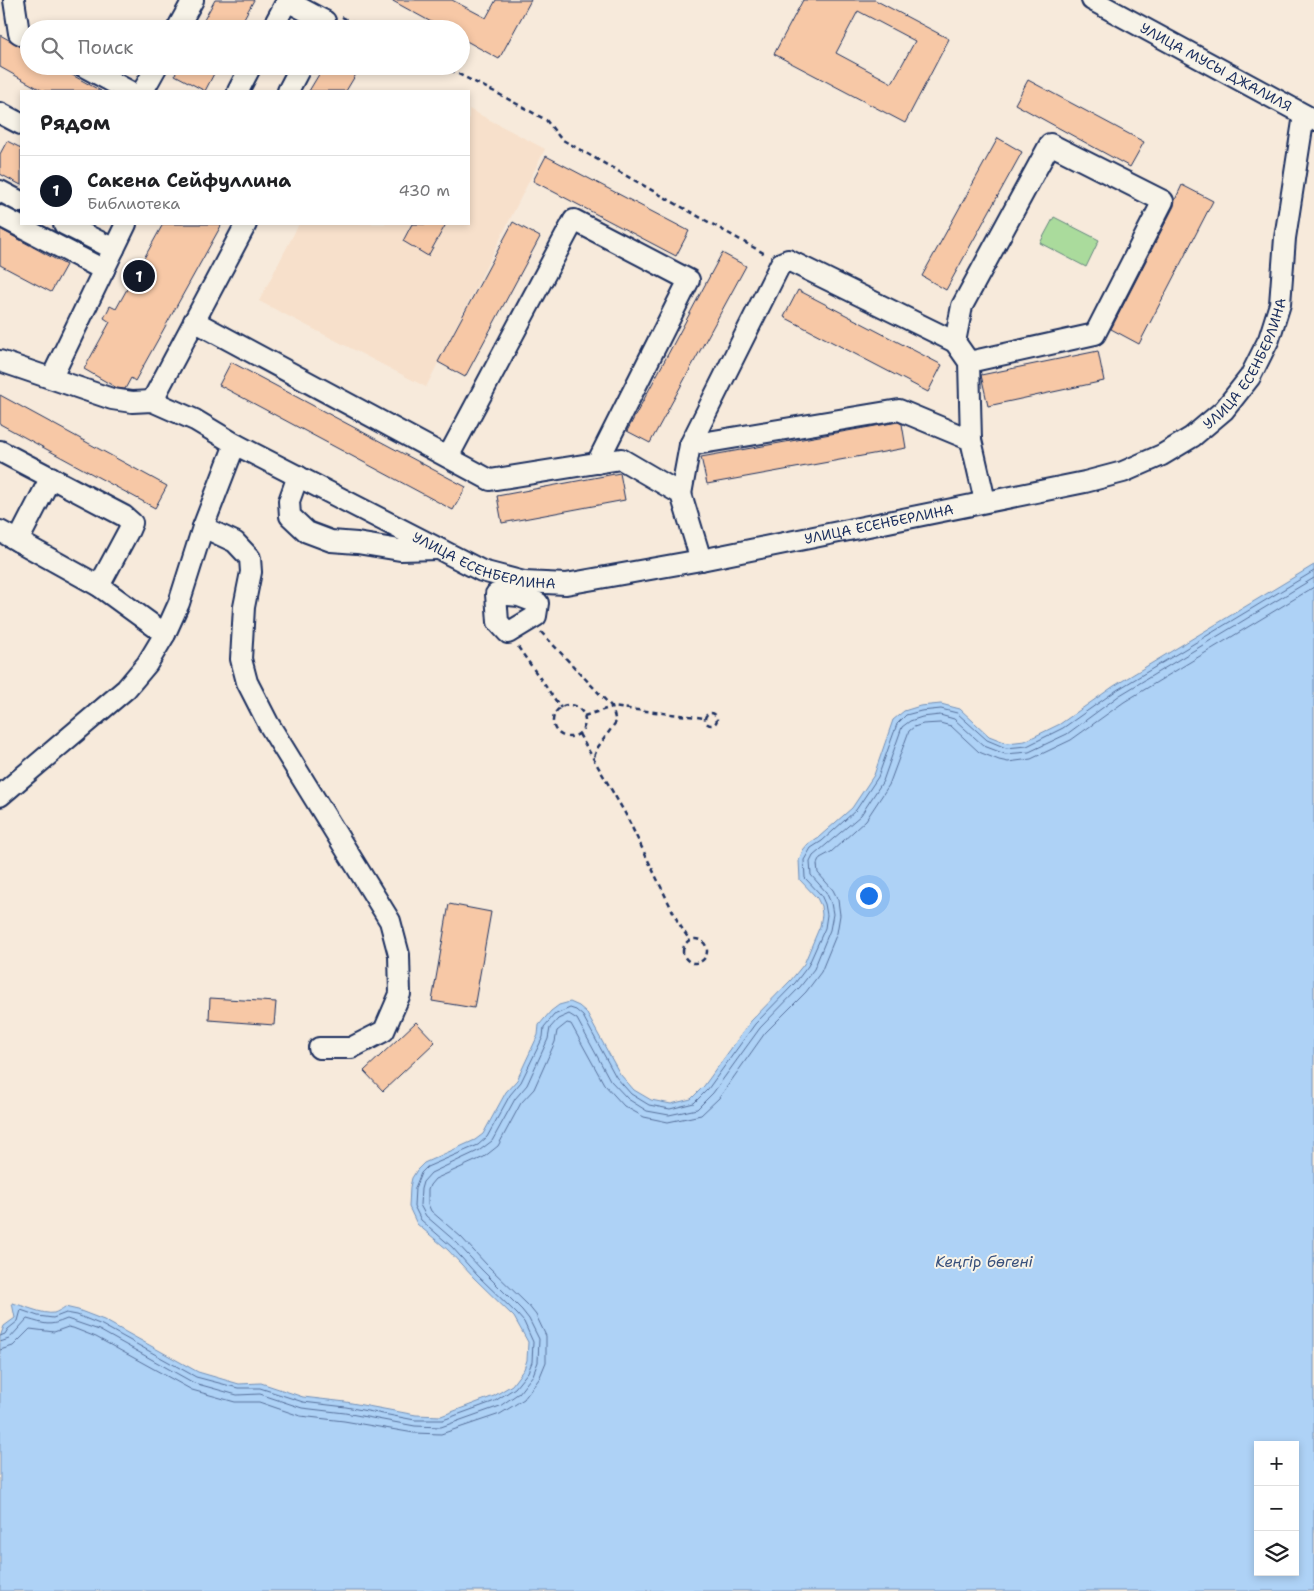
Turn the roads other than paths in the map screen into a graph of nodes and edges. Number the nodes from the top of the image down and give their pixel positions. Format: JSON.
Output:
{"nodes":[{"id":1,"x":14,"y":0,"type":"edge"},
{"id":2,"x":193,"y":0,"type":"edge"},
{"id":3,"x":1092,"y":0,"type":"edge"},
{"id":4,"x":182,"y":20,"type":"edge"},
{"id":5,"x":277,"y":20,"type":"edge"},
{"id":6,"x":316,"y":20,"type":"edge"},
{"id":7,"x":20,"y":33,"type":"edge"},
{"id":8,"x":99,"y":75,"type":"edge"},
{"id":9,"x":152,"y":75,"type":"edge"},
{"id":10,"x":246,"y":75,"type":"edge"},
{"id":11,"x":296,"y":75,"type":"edge"},
{"id":12,"x":128,"y":90,"type":"edge"},
{"id":13,"x":144,"y":90,"type":"edge"},
{"id":14,"x":239,"y":90,"type":"edge"},
{"id":15,"x":289,"y":90,"type":"edge"},
{"id":16,"x":0,"y":113,"type":"edge"},
{"id":17,"x":1309,"y":118,"type":"edge"},
{"id":18,"x":20,"y":123,"type":"edge"},
{"id":19,"x":0,"y":191,"type":"edge"},
{"id":20,"x":20,"y":201,"type":"edge"},
{"id":21,"x":0,"y":216,"type":"edge"},
{"id":22,"x":66,"y":225,"type":"edge"},
{"id":23,"x":126,"y":225,"type":"edge"},
{"id":24,"x":245,"y":225,"type":"edge"},
{"id":25,"x":114,"y":249,"type":"junction"},
{"id":26,"x":104,"y":270,"type":"junction"},
{"id":27,"x":194,"y":321,"type":"junction"},
{"id":28,"x":955,"y":342,"type":"junction"},
{"id":29,"x":0,"y":361,"type":"edge"},
{"id":30,"x":969,"y":362,"type":"junction"},
{"id":31,"x":52,"y":377,"type":"junction"},
{"id":32,"x":152,"y":401,"type":"junction"},
{"id":33,"x":971,"y":440,"type":"junction"},
{"id":34,"x":235,"y":444,"type":"junction"},
{"id":35,"x":690,"y":445,"type":"junction"},
{"id":36,"x":0,"y":450,"type":"edge"},
{"id":37,"x":448,"y":458,"type":"junction"},
{"id":38,"x":597,"y":463,"type":"junction"},
{"id":39,"x":298,"y":476,"type":"junction"},
{"id":40,"x":52,"y":477,"type":"junction"},
{"id":41,"x":681,"y":494,"type":"junction"},
{"id":42,"x":985,"y":501,"type":"junction"},
{"id":43,"x":203,"y":527,"type":"junction"},
{"id":44,"x":0,"y":531,"type":"edge"},
{"id":45,"x":18,"y":541,"type":"junction"},
{"id":46,"x":438,"y":549,"type":"junction"},
{"id":47,"x":701,"y":560,"type":"junction"},
{"id":48,"x":99,"y":586,"type":"junction"},
{"id":49,"x":522,"y":589,"type":"junction"},
{"id":50,"x":165,"y":634,"type":"junction"},
{"id":51,"x":0,"y":796,"type":"edge"},
{"id":52,"x":319,"y":1048,"type":"dead end"}],
"edges":[{"from":1,"to":7,"type":"street"},
{"from":2,"to":4,"type":"street"},
{"from":3,"to":17,"type":"street","name":"УЛИЦА МУСЫ ДЖАЛИЛЯ"},
{"from":5,"to":6,"type":"street"},
{"from":8,"to":12,"type":"street"},
{"from":9,"to":13,"type":"street"},
{"from":10,"to":14,"type":"street"},
{"from":11,"to":15,"type":"street"},
{"from":16,"to":18,"type":"street"},
{"from":17,"to":42,"type":"street","name":"УЛИЦА ЕСЕНБЕРЛИНА"},
{"from":19,"to":20,"type":"street"},
{"from":21,"to":26,"type":"street"},
{"from":22,"to":25,"type":"street"},
{"from":23,"to":25,"type":"street"},
{"from":24,"to":27,"type":"street"},
{"from":25,"to":26,"type":"street"},
{"from":26,"to":31,"type":"street"},
{"from":27,"to":32,"type":"street"},
{"from":27,"to":37,"type":"street"},
{"from":28,"to":30,"type":"street"},
{"from":28,"to":30,"type":"street"},
{"from":28,"to":35,"type":"street"},
{"from":29,"to":31,"type":"street"},
{"from":30,"to":33,"type":"street"},
{"from":31,"to":32,"type":"street"},
{"from":32,"to":34,"type":"street","name":"УЛИЦА ЕСЕНБЕРЛИНА"},
{"from":33,"to":35,"type":"street"},
{"from":33,"to":42,"type":"street"},
{"from":34,"to":39,"type":"street","name":"УЛИЦА ЕСЕНБЕРЛИНА"},
{"from":34,"to":43,"type":"street"},
{"from":35,"to":41,"type":"street"},
{"from":36,"to":40,"type":"street"},
{"from":37,"to":38,"type":"street"},
{"from":37,"to":38,"type":"street"},
{"from":38,"to":41,"type":"street"},
{"from":39,"to":46,"type":"street","name":"УЛИЦА ЕСЕНБЕРЛИНА"},
{"from":39,"to":46,"type":"street"},
{"from":40,"to":45,"type":"street"},
{"from":40,"to":48,"type":"street"},
{"from":41,"to":47,"type":"street"},
{"from":42,"to":47,"type":"street","name":"УЛИЦА ЕСЕНБЕРЛИНА"},
{"from":43,"to":50,"type":"street"},
{"from":43,"to":52,"type":"street"},
{"from":44,"to":45,"type":"street"},
{"from":45,"to":48,"type":"street"},
{"from":46,"to":49,"type":"street","name":"УЛИЦА ЕСЕНБЕРЛИНА"},
{"from":47,"to":49,"type":"street","name":"УЛИЦА ЕСЕНБЕРЛИНА"},
{"from":48,"to":50,"type":"street"},
{"from":49,"to":49,"type":"street"},
{"from":50,"to":51,"type":"street"}]}
